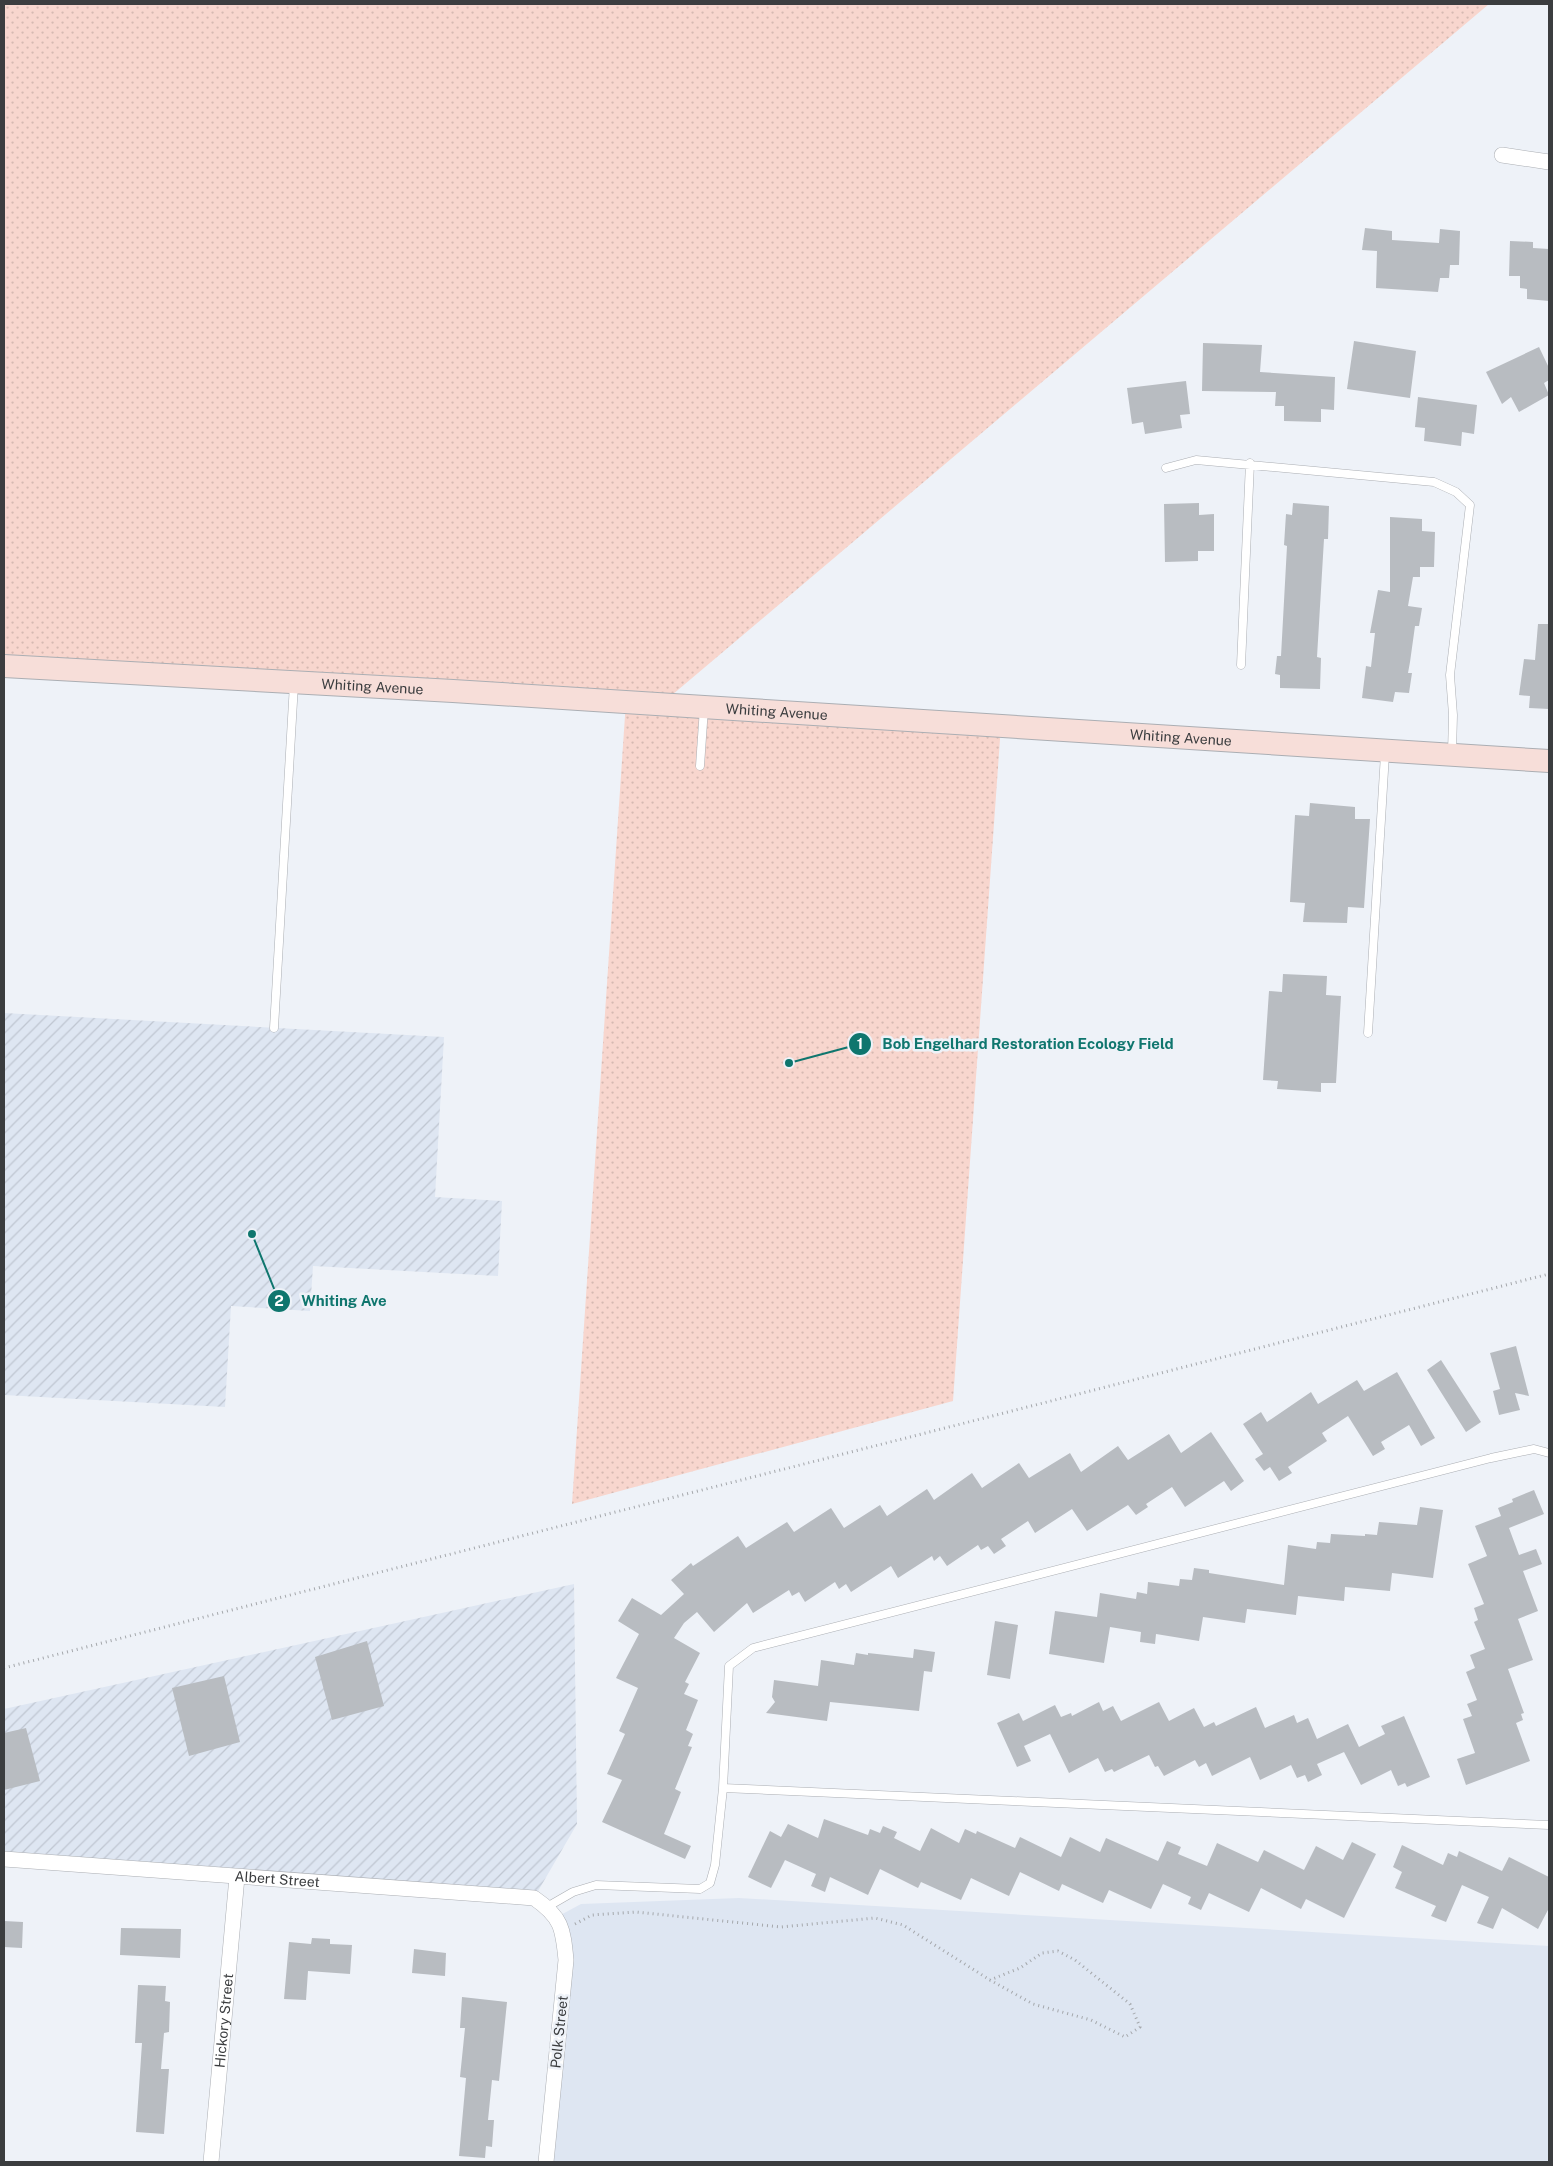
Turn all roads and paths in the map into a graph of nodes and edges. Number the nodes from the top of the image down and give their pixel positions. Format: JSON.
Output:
{"nodes":[{"id":1,"x":1502,"y":155,"type":"dead end"},
{"id":2,"x":1549,"y":162,"type":"edge"},
{"id":3,"x":1250,"y":464,"type":"junction"},
{"id":4,"x":1166,"y":468,"type":"dead end"},
{"id":5,"x":1240,"y":665,"type":"dead end"},
{"id":6,"x":4,"y":666,"type":"edge"},
{"id":7,"x":294,"y":682,"type":"junction"},
{"id":8,"x":704,"y":706,"type":"junction"},
{"id":9,"x":1386,"y":749,"type":"junction"},
{"id":10,"x":1452,"y":753,"type":"junction"},
{"id":11,"x":1549,"y":761,"type":"edge"},
{"id":12,"x":700,"y":766,"type":"dead end"},
{"id":13,"x":274,"y":1028,"type":"dead end"},
{"id":14,"x":1368,"y":1033,"type":"dead end"},
{"id":15,"x":1549,"y":1274,"type":"edge"},
{"id":16,"x":1549,"y":1453,"type":"edge"},
{"id":17,"x":4,"y":1668,"type":"edge"},
{"id":18,"x":723,"y":1788,"type":"junction"},
{"id":19,"x":1549,"y":1825,"type":"edge"},
{"id":20,"x":4,"y":1859,"type":"edge"},
{"id":21,"x":237,"y":1877,"type":"junction"},
{"id":22,"x":547,"y":1907,"type":"junction"},
{"id":23,"x":564,"y":1930,"type":"junction"},
{"id":24,"x":990,"y":1980,"type":"junction"},
{"id":25,"x":211,"y":2162,"type":"edge"},
{"id":26,"x":546,"y":2162,"type":"edge"}],
"edges":[{"from":1,"to":2,"type":"street"},
{"from":3,"to":4,"type":"lane"},
{"from":3,"to":5,"type":"lane"},
{"from":3,"to":10,"type":"lane"},
{"from":6,"to":7,"type":"street","name":"Whiting Avenue"},
{"from":7,"to":8,"type":"street","name":"Whiting Avenue"},
{"from":7,"to":13,"type":"lane"},
{"from":8,"to":9,"type":"street","name":"Whiting Avenue"},
{"from":8,"to":12,"type":"lane"},
{"from":9,"to":10,"type":"street","name":"Whiting Avenue"},
{"from":9,"to":14,"type":"lane"},
{"from":10,"to":11,"type":"street","name":"Whiting Avenue"},
{"from":15,"to":17,"type":"path"},
{"from":16,"to":18,"type":"lane"},
{"from":18,"to":19,"type":"lane"},
{"from":18,"to":22,"type":"lane"},
{"from":20,"to":21,"type":"street","name":"Albert Street"},
{"from":21,"to":22,"type":"street","name":"Albert Street"},
{"from":21,"to":25,"type":"street","name":"Hickory Street"},
{"from":22,"to":23,"type":"street"},
{"from":23,"to":24,"type":"path"},
{"from":23,"to":26,"type":"street","name":"Polk Street"},
{"from":24,"to":24,"type":"path"}]}
